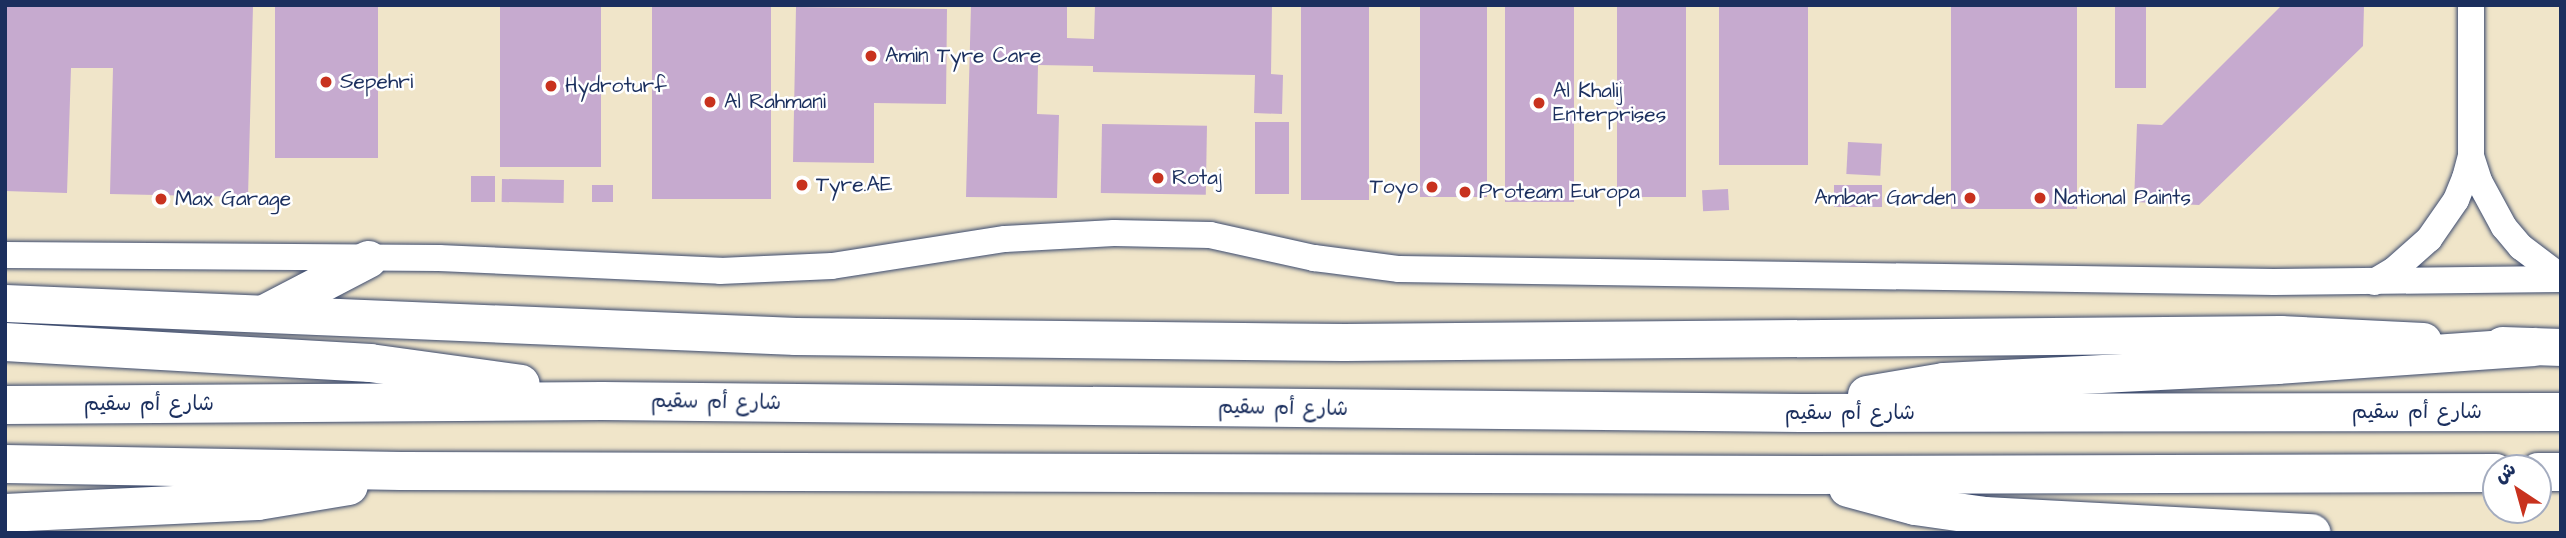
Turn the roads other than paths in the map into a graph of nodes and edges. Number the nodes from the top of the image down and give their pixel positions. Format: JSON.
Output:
{"nodes":[{"id":1,"x":2471,"y":5,"type":"edge"},
{"id":2,"x":2471,"y":156,"type":"junction"},
{"id":3,"x":5,"y":256,"type":"edge"},
{"id":4,"x":368,"y":259,"type":"junction"},
{"id":5,"x":2561,"y":278,"type":"edge"},
{"id":6,"x":2374,"y":282,"type":"junction"},
{"id":7,"x":5,"y":303,"type":"edge"},
{"id":8,"x":266,"y":312,"type":"junction"},
{"id":9,"x":5,"y":342,"type":"edge"},
{"id":10,"x":2547,"y":347,"type":"edge"},
{"id":11,"x":602,"y":401,"type":"junction"},
{"id":12,"x":5,"y":405,"type":"edge"},
{"id":13,"x":2559,"y":412,"type":"edge"},
{"id":14,"x":1801,"y":413,"type":"junction"},
{"id":15,"x":5,"y":464,"type":"edge"},
{"id":16,"x":401,"y":471,"type":"junction"},
{"id":17,"x":2482,"y":472,"type":"edge"},
{"id":18,"x":1813,"y":475,"type":"junction"},
{"id":19,"x":5,"y":513,"type":"edge"},
{"id":20,"x":2312,"y":533,"type":"edge"}],
"edges":[{"from":1,"to":2,"type":"street"},
{"from":2,"to":5,"type":"street"},
{"from":2,"to":6,"type":"street"},
{"from":3,"to":4,"type":"street"},
{"from":4,"to":6,"type":"street"},
{"from":4,"to":8,"type":"main road"},
{"from":5,"to":6,"type":"street"},
{"from":7,"to":8,"type":"main road"},
{"from":8,"to":10,"type":"main road"},
{"from":9,"to":11,"type":"main road"},
{"from":10,"to":14,"type":"main road"},
{"from":11,"to":12,"type":"main road","name":"شارع أم سقيم"},
{"from":11,"to":14,"type":"main road","name":"شارع أم سقيم"},
{"from":13,"to":14,"type":"main road","name":"شارع أم سقيم"},
{"from":15,"to":16,"type":"main road"},
{"from":16,"to":18,"type":"main road"},
{"from":16,"to":19,"type":"main road"},
{"from":17,"to":18,"type":"main road"},
{"from":18,"to":20,"type":"main road"}]}
